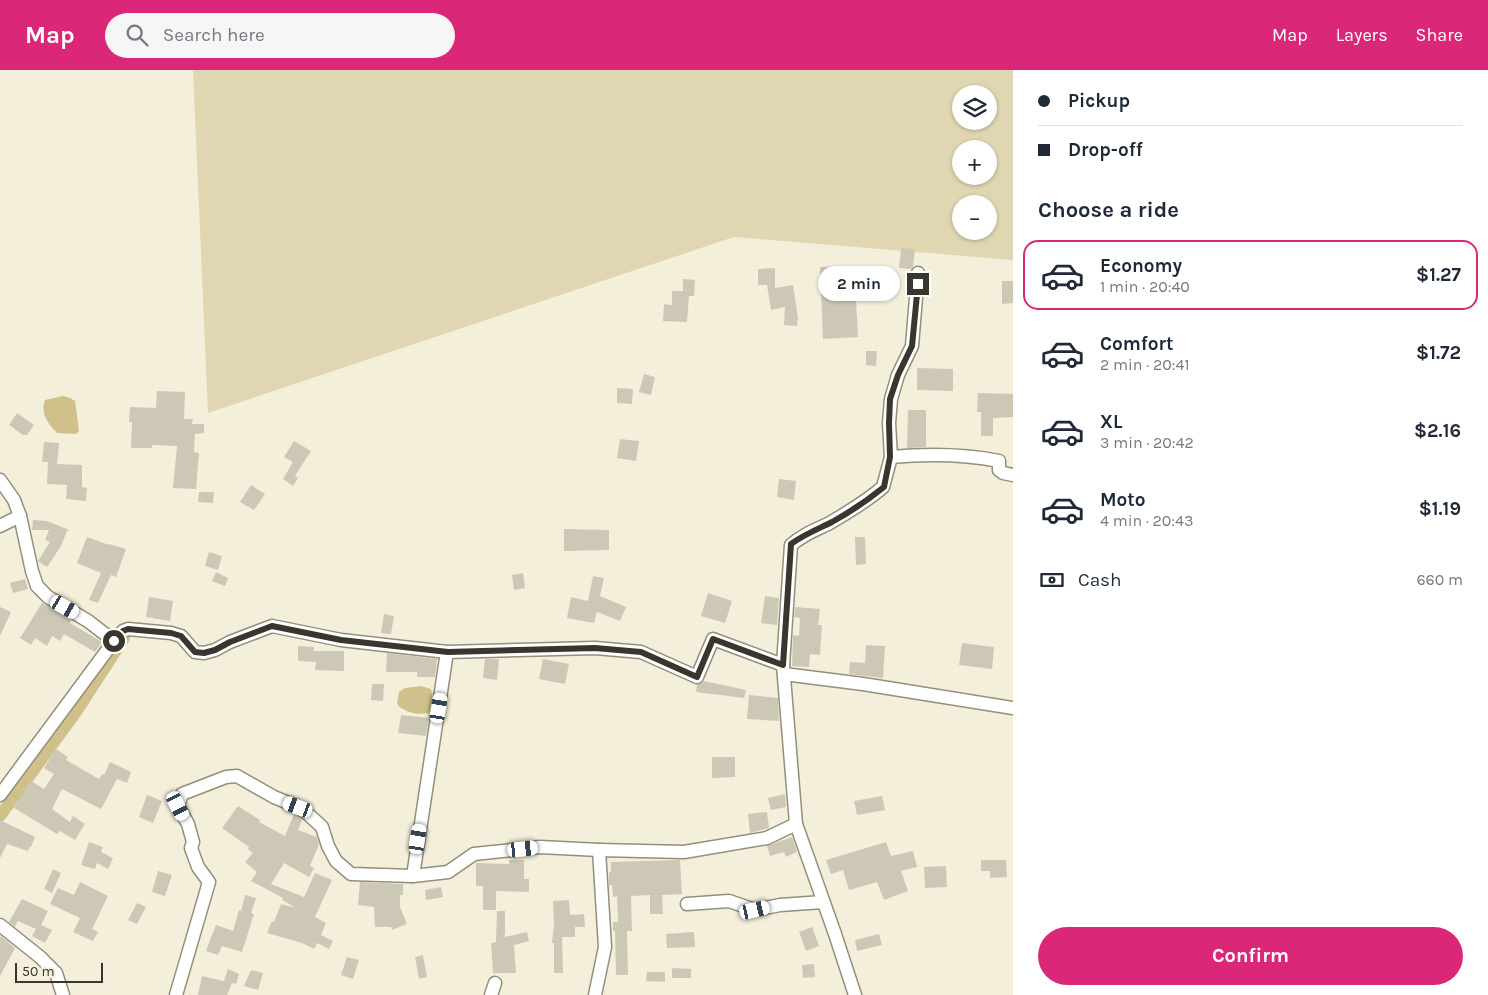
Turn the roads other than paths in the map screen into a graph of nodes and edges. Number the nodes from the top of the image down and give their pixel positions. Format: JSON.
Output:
{"nodes":[{"id":1,"x":918,"y":273,"type":"dead end"},
{"id":2,"x":890,"y":457,"type":"junction"},
{"id":3,"x":1013,"y":475,"type":"edge"},
{"id":4,"x":0,"y":480,"type":"edge"},
{"id":5,"x":20,"y":516,"type":"junction"},
{"id":6,"x":0,"y":526,"type":"edge"},
{"id":7,"x":114,"y":641,"type":"junction"},
{"id":8,"x":448,"y":652,"type":"junction"},
{"id":9,"x":784,"y":670,"type":"junction"},
{"id":10,"x":1013,"y":708,"type":"edge"},
{"id":11,"x":0,"y":795,"type":"edge"},
{"id":12,"x":796,"y":824,"type":"junction"},
{"id":13,"x":599,"y":850,"type":"junction"},
{"id":14,"x":413,"y":876,"type":"junction"},
{"id":15,"x":823,"y":902,"type":"junction"},
{"id":16,"x":687,"y":904,"type":"dead end"},
{"id":17,"x":0,"y":926,"type":"edge"},
{"id":18,"x":63,"y":995,"type":"edge"},
{"id":19,"x":176,"y":995,"type":"edge"},
{"id":20,"x":595,"y":995,"type":"edge"},
{"id":21,"x":855,"y":995,"type":"edge"}],
"edges":[{"from":1,"to":2,"type":"street"},
{"from":2,"to":3,"type":"street"},
{"from":2,"to":9,"type":"street"},
{"from":4,"to":5,"type":"street"},
{"from":5,"to":6,"type":"street"},
{"from":5,"to":7,"type":"street"},
{"from":7,"to":8,"type":"street"},
{"from":7,"to":11,"type":"street"},
{"from":8,"to":9,"type":"street"},
{"from":8,"to":14,"type":"street"},
{"from":9,"to":10,"type":"street"},
{"from":9,"to":12,"type":"street"},
{"from":12,"to":13,"type":"street"},
{"from":12,"to":15,"type":"street"},
{"from":13,"to":14,"type":"street"},
{"from":13,"to":20,"type":"street"},
{"from":14,"to":19,"type":"street"},
{"from":15,"to":16,"type":"street"},
{"from":15,"to":21,"type":"street"},
{"from":17,"to":18,"type":"street"}]}
